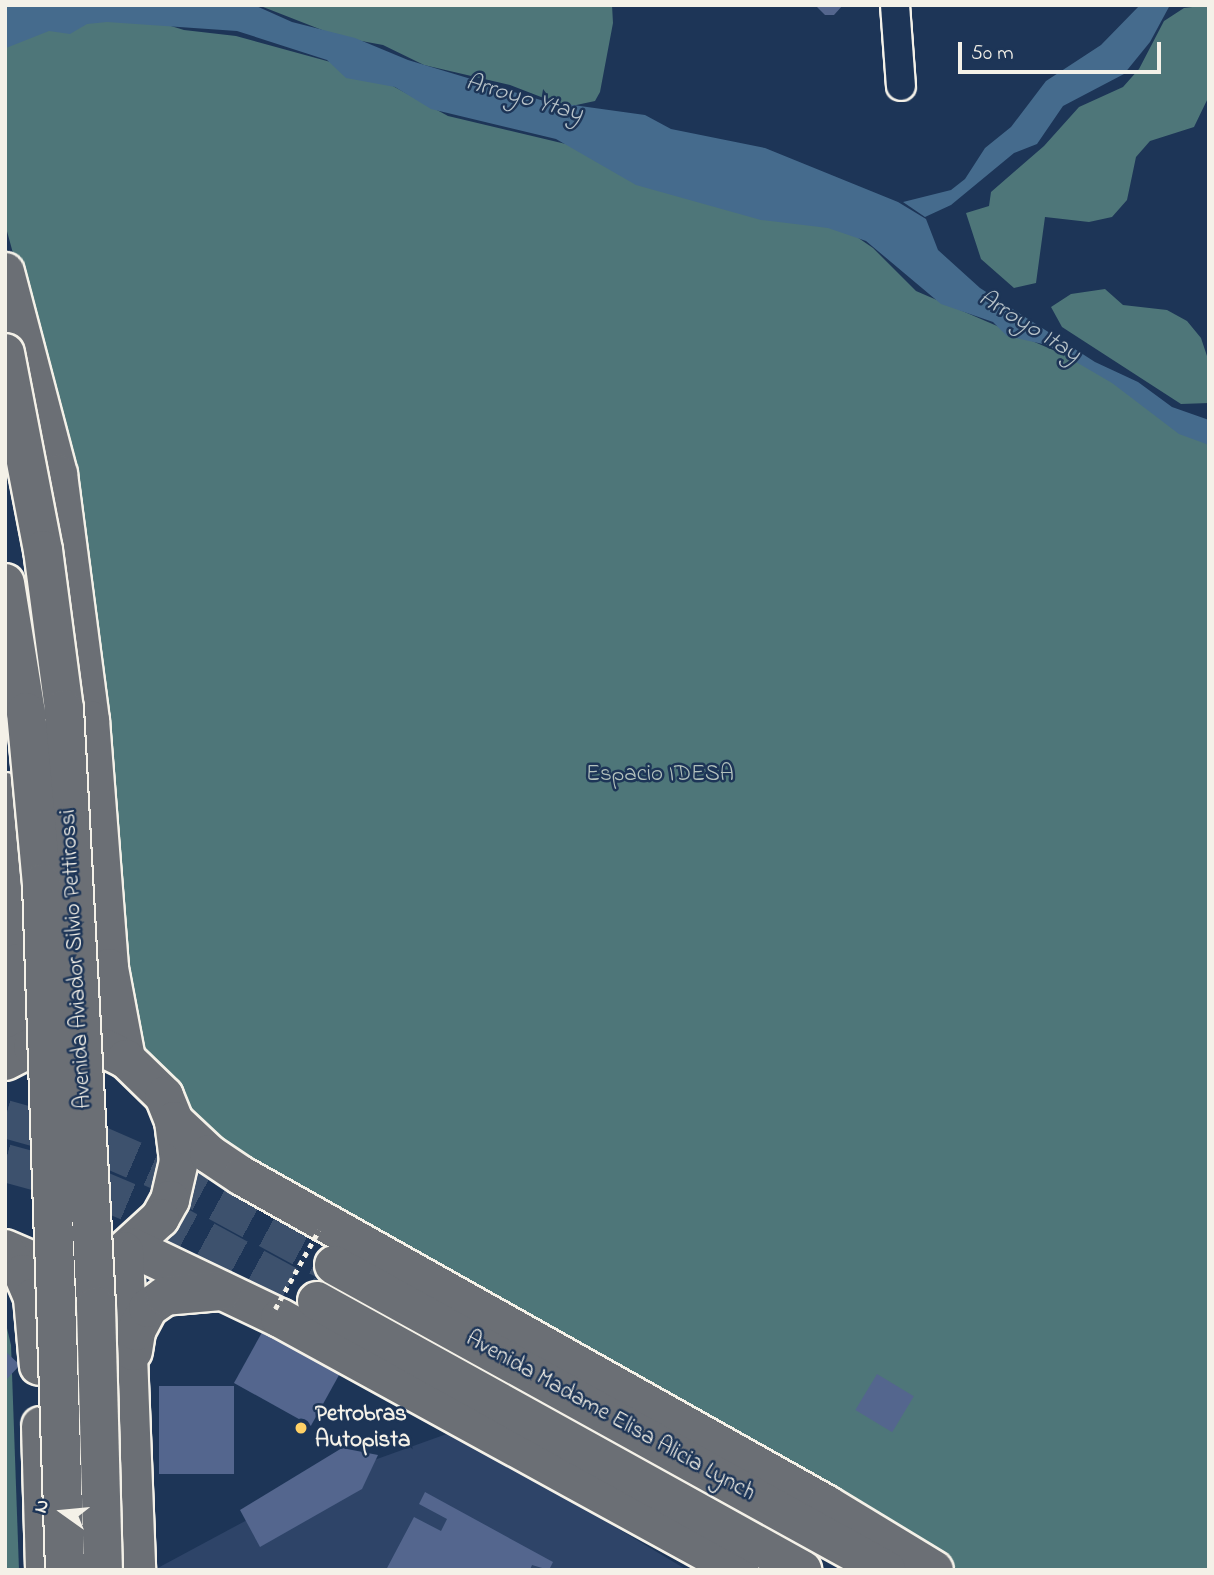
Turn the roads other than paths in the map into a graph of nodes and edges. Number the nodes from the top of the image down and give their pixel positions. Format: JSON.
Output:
{"nodes":[{"id":1,"x":895,"y":5,"type":"edge"},
{"id":2,"x":901,"y":86,"type":"dead end"},
{"id":3,"x":5,"y":272,"type":"edge"},
{"id":4,"x":5,"y":353,"type":"edge"},
{"id":5,"x":5,"y":583,"type":"edge"},
{"id":6,"x":5,"y":792,"type":"edge"},
{"id":7,"x":10,"y":919,"type":"edge"},
{"id":8,"x":18,"y":963,"type":"junction"},
{"id":9,"x":5,"y":1007,"type":"edge"},
{"id":10,"x":8,"y":1059,"type":"edge"},
{"id":11,"x":126,"y":1059,"type":"junction"},
{"id":12,"x":174,"y":1121,"type":"junction"},
{"id":13,"x":128,"y":1249,"type":"junction"},
{"id":14,"x":5,"y":1250,"type":"edge"},
{"id":15,"x":334,"y":1265,"type":"tunnel mouth"},
{"id":16,"x":228,"y":1291,"type":"junction"},
{"id":17,"x":317,"y":1301,"type":"tunnel mouth"},
{"id":18,"x":130,"y":1367,"type":"junction"},
{"id":19,"x":45,"y":1570,"type":"edge"},
{"id":20,"x":65,"y":1570,"type":"edge"},
{"id":21,"x":103,"y":1570,"type":"edge"},
{"id":22,"x":136,"y":1570,"type":"edge"},
{"id":23,"x":739,"y":1570,"type":"edge"},
{"id":24,"x":802,"y":1570,"type":"edge"},
{"id":25,"x":886,"y":1570,"type":"edge"},
{"id":26,"x":934,"y":1570,"type":"edge"}],
"edges":[{"from":1,"to":2,"type":"street"},
{"from":3,"to":11,"type":"highway"},
{"from":4,"to":21,"type":"highway","name":"Avenida Aviador Silvio Pettirossi","bridge":true},
{"from":5,"to":20,"type":"highway","name":"Avenida Aviador Silvio Pettirossi","bridge":true},
{"from":6,"to":7,"type":"highway"},
{"from":7,"to":8,"type":"highway"},
{"from":8,"to":9,"type":"highway"},
{"from":8,"to":10,"type":"highway"},
{"from":10,"to":11,"type":"highway"},
{"from":11,"to":12,"type":"highway"},
{"from":12,"to":13,"type":"highway"},
{"from":12,"to":26,"type":"highway"},
{"from":13,"to":14,"type":"highway"},
{"from":13,"to":16,"type":"highway"},
{"from":13,"to":18,"type":"highway"},
{"from":14,"to":19,"type":"highway"},
{"from":15,"to":25,"type":"highway","name":"Avenida Madame Elisa Alicia Lynch"},
{"from":16,"to":18,"type":"highway"},
{"from":16,"to":23,"type":"highway"},
{"from":17,"to":24,"type":"highway","name":"Avenida Madame Elisa Alicia Lynch"},
{"from":18,"to":22,"type":"highway"}]}
